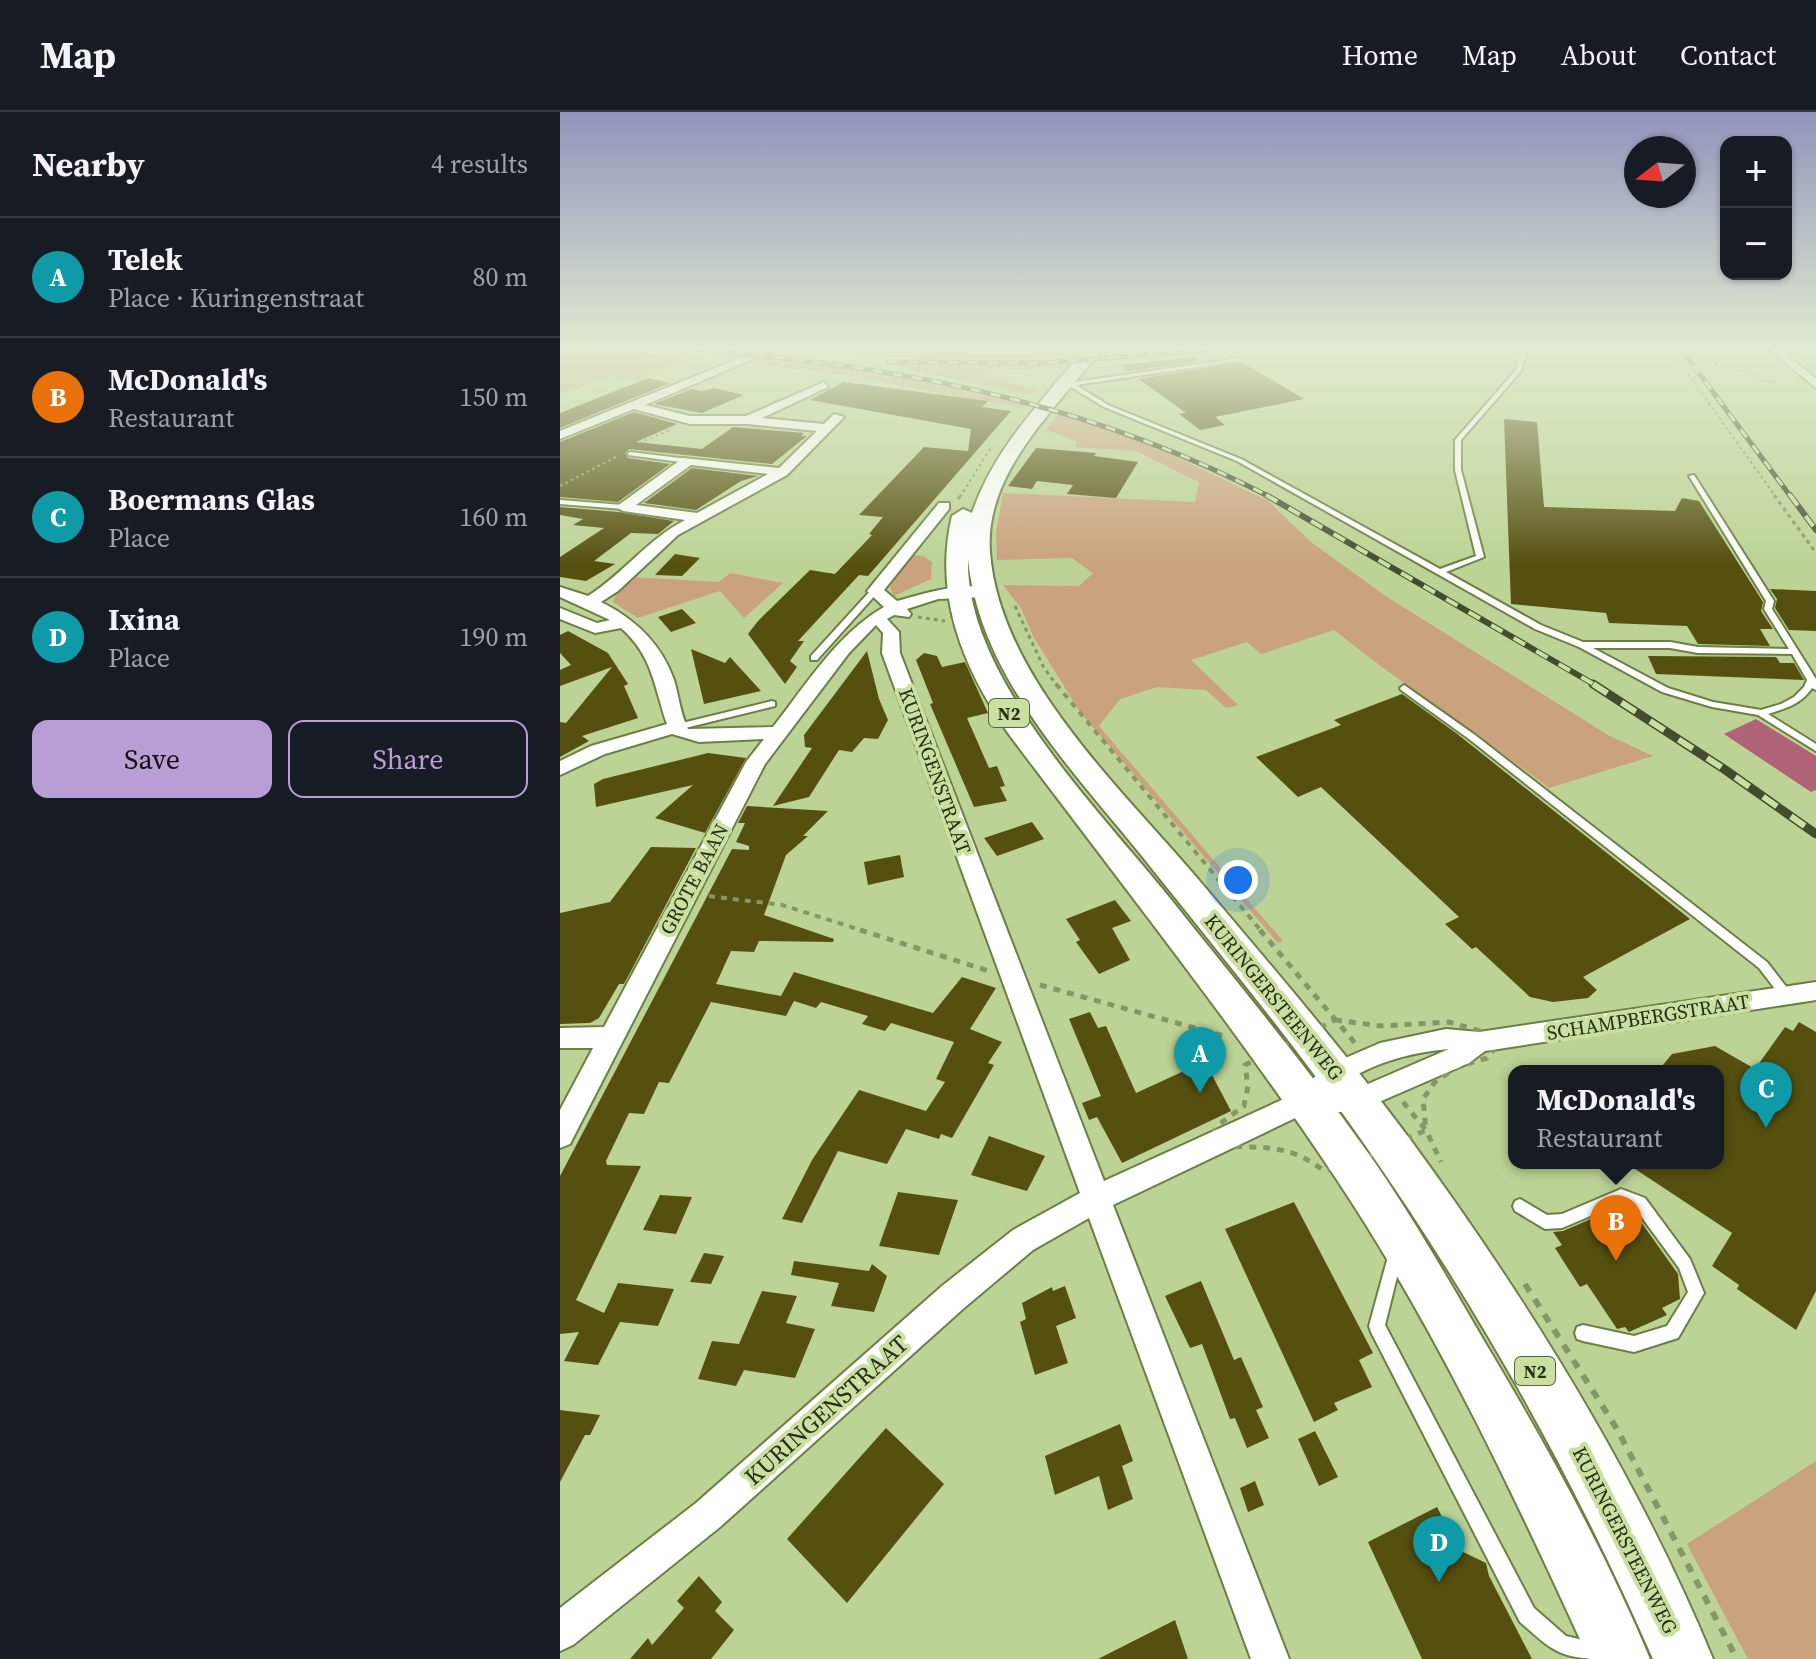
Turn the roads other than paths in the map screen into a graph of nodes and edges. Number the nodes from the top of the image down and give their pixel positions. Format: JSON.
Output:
{"nodes":[{"id":1,"x":594,"y":421,"type":"edge"},
{"id":2,"x":759,"y":421,"type":"edge"},
{"id":3,"x":834,"y":421,"type":"edge"},
{"id":4,"x":1025,"y":421,"type":"edge"},
{"id":5,"x":1144,"y":421,"type":"edge"},
{"id":6,"x":1474,"y":421,"type":"edge"},
{"id":7,"x":827,"y":428,"type":"junction"},
{"id":8,"x":560,"y":435,"type":"edge"},
{"id":9,"x":630,"y":454,"type":"dead end"},
{"id":10,"x":688,"y":461,"type":"junction"},
{"id":11,"x":782,"y":472,"type":"junction"},
{"id":12,"x":1692,"y":476,"type":"dead end"},
{"id":13,"x":560,"y":502,"type":"edge"},
{"id":14,"x":944,"y":506,"type":"dead end"},
{"id":15,"x":623,"y":507,"type":"junction"},
{"id":16,"x":702,"y":518,"type":"junction"},
{"id":17,"x":1439,"y":572,"type":"junction"},
{"id":18,"x":560,"y":592,"type":"edge"},
{"id":19,"x":978,"y":596,"type":"junction"},
{"id":20,"x":590,"y":602,"type":"junction"},
{"id":21,"x":887,"y":610,"type":"junction"},
{"id":22,"x":560,"y":613,"type":"edge"},
{"id":23,"x":626,"y":622,"type":"junction"},
{"id":24,"x":1582,"y":645,"type":"junction"},
{"id":25,"x":1795,"y":652,"type":"junction"},
{"id":26,"x":814,"y":658,"type":"dead end"},
{"id":27,"x":1814,"y":683,"type":"edge"},
{"id":28,"x":1404,"y":688,"type":"dead end"},
{"id":29,"x":772,"y":704,"type":"dead end"},
{"id":30,"x":1761,"y":713,"type":"junction"},
{"id":31,"x":677,"y":727,"type":"junction"},
{"id":32,"x":777,"y":733,"type":"junction"},
{"id":33,"x":1816,"y":748,"type":"edge"},
{"id":34,"x":560,"y":769,"type":"edge"},
{"id":35,"x":1816,"y":991,"type":"edge"},
{"id":36,"x":1787,"y":996,"type":"junction"},
{"id":37,"x":612,"y":1037,"type":"junction"},
{"id":38,"x":560,"y":1038,"type":"edge"},
{"id":39,"x":1351,"y":1084,"type":"junction"},
{"id":40,"x":560,"y":1136,"type":"edge"},
{"id":41,"x":1098,"y":1198,"type":"junction"},
{"id":42,"x":1520,"y":1206,"type":"dead end"},
{"id":43,"x":1401,"y":1242,"type":"junction"},
{"id":44,"x":1583,"y":1333,"type":"dead end"},
{"id":45,"x":560,"y":1632,"type":"edge"},
{"id":46,"x":1619,"y":1658,"type":"edge"},
{"id":47,"x":1270,"y":1659,"type":"edge"},
{"id":48,"x":1683,"y":1659,"type":"edge"}],
"edges":[{"from":1,"to":8,"type":"street"},
{"from":2,"to":7,"type":"street"},
{"from":3,"to":7,"type":"street"},
{"from":4,"to":19,"type":"main road","name":"KURINGERSTEENWEG","number":"N2"},
{"from":5,"to":17,"type":"lane"},
{"from":6,"to":17,"type":"lane"},
{"from":7,"to":11,"type":"street"},
{"from":9,"to":10,"type":"lane"},
{"from":10,"to":11,"type":"street"},
{"from":10,"to":15,"type":"street"},
{"from":11,"to":16,"type":"street"},
{"from":12,"to":25,"type":"lane"},
{"from":13,"to":15,"type":"lane"},
{"from":14,"to":21,"type":"street","name":"GROTE BAAN"},
{"from":15,"to":16,"type":"street"},
{"from":16,"to":20,"type":"street"},
{"from":17,"to":24,"type":"lane"},
{"from":18,"to":20,"type":"street"},
{"from":19,"to":21,"type":"street","name":"GROTE BAAN"},
{"from":19,"to":39,"type":"main road","name":"KURINGERSTEENWEG","number":"N2"},
{"from":20,"to":23,"type":"street"},
{"from":21,"to":26,"type":"lane"},
{"from":21,"to":32,"type":"street","name":"GROTE BAAN"},
{"from":21,"to":41,"type":"street","name":"KURINGENSTRAAT"},
{"from":22,"to":23,"type":"street"},
{"from":23,"to":31,"type":"street"},
{"from":24,"to":25,"type":"lane"},
{"from":24,"to":30,"type":"lane"},
{"from":25,"to":27,"type":"lane"},
{"from":27,"to":30,"type":"lane"},
{"from":28,"to":36,"type":"lane"},
{"from":29,"to":31,"type":"lane"},
{"from":30,"to":33,"type":"lane"},
{"from":31,"to":32,"type":"street"},
{"from":31,"to":34,"type":"street"},
{"from":32,"to":37,"type":"street","name":"GROTE BAAN"},
{"from":35,"to":36,"type":"street","name":"SCHAMPBERGSTRAAT"},
{"from":36,"to":39,"type":"street","name":"SCHAMPBERGSTRAAT"},
{"from":37,"to":38,"type":"street"},
{"from":37,"to":40,"type":"street","name":"GROTE BAAN"},
{"from":39,"to":41,"type":"street","name":"KURINGENSTRAAT"},
{"from":39,"to":43,"type":"main road","name":"KURINGERSTEENWEG","number":"N2"},
{"from":39,"to":48,"type":"main road","name":"KURINGERSTEENWEG","number":"N2"},
{"from":41,"to":45,"type":"street","name":"KURINGENSTRAAT"},
{"from":41,"to":47,"type":"street","name":"KURINGENSTRAAT"},
{"from":42,"to":44,"type":"lane"},
{"from":43,"to":46,"type":"main road","name":"KURINGERSTEENWEG","number":"N2"},
{"from":43,"to":46,"type":"lane"}]}
